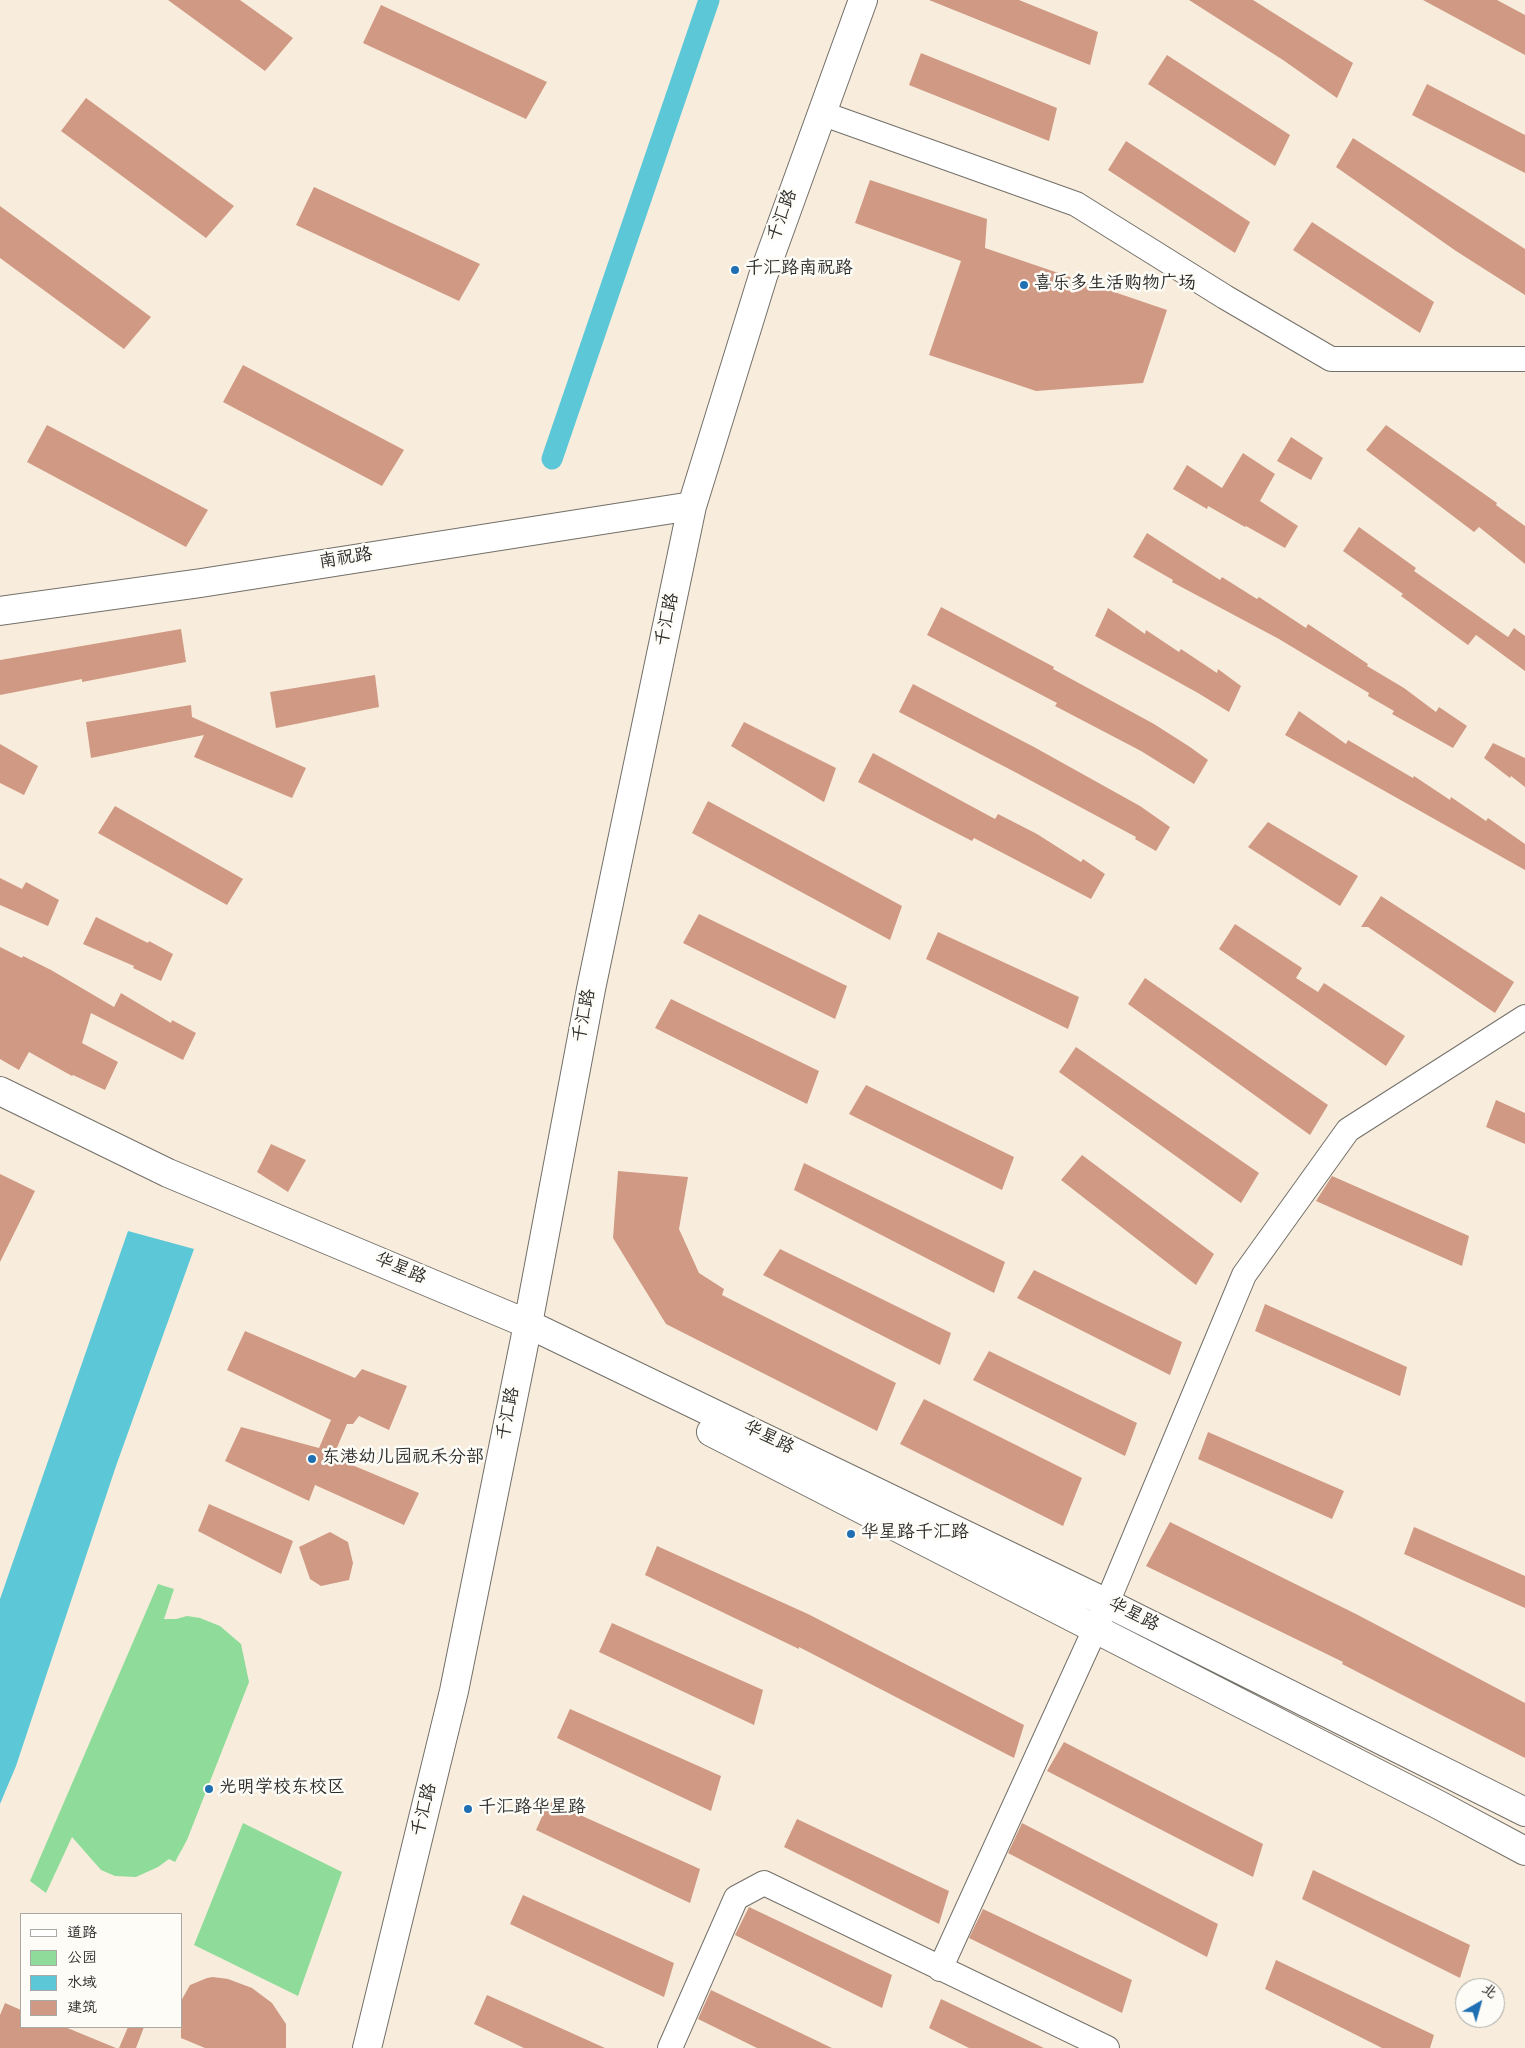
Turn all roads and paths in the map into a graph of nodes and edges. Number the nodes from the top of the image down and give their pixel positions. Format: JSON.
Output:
{"nodes":[{"id":1,"x":863,"y":0,"type":"edge"},
{"id":2,"x":821,"y":113,"type":"junction"},
{"id":3,"x":1525,"y":359,"type":"edge"},
{"id":4,"x":692,"y":506,"type":"junction"},
{"id":5,"x":0,"y":611,"type":"edge"},
{"id":6,"x":1525,"y":1017,"type":"edge"},
{"id":7,"x":0,"y":1092,"type":"edge"},
{"id":8,"x":528,"y":1324,"type":"junction"},
{"id":9,"x":1107,"y":1603,"type":"junction"},
{"id":10,"x":1096,"y":1628,"type":"junction"},
{"id":11,"x":1525,"y":1812,"type":"edge"},
{"id":12,"x":1525,"y":1851,"type":"edge"},
{"id":13,"x":940,"y":1969,"type":"junction"},
{"id":14,"x":367,"y":2048,"type":"edge"},
{"id":15,"x":670,"y":2048,"type":"edge"},
{"id":16,"x":1107,"y":2048,"type":"edge"}],
"edges":[{"from":1,"to":2,"type":"street","name":"千汇路"},
{"from":2,"to":3,"type":"street"},
{"from":2,"to":4,"type":"street","name":"千汇路"},
{"from":4,"to":5,"type":"street","name":"南祝路"},
{"from":4,"to":8,"type":"street","name":"千汇路"},
{"from":6,"to":9,"type":"street"},
{"from":7,"to":8,"type":"street","name":"华星路"},
{"from":8,"to":9,"type":"street","name":"华星路"},
{"from":8,"to":10,"type":"street"},
{"from":8,"to":14,"type":"street","name":"千汇路"},
{"from":9,"to":10,"type":"street"},
{"from":9,"to":11,"type":"street","name":"华星路"},
{"from":10,"to":12,"type":"street"},
{"from":10,"to":13,"type":"street"},
{"from":13,"to":15,"type":"street"},
{"from":13,"to":16,"type":"street"}]}
